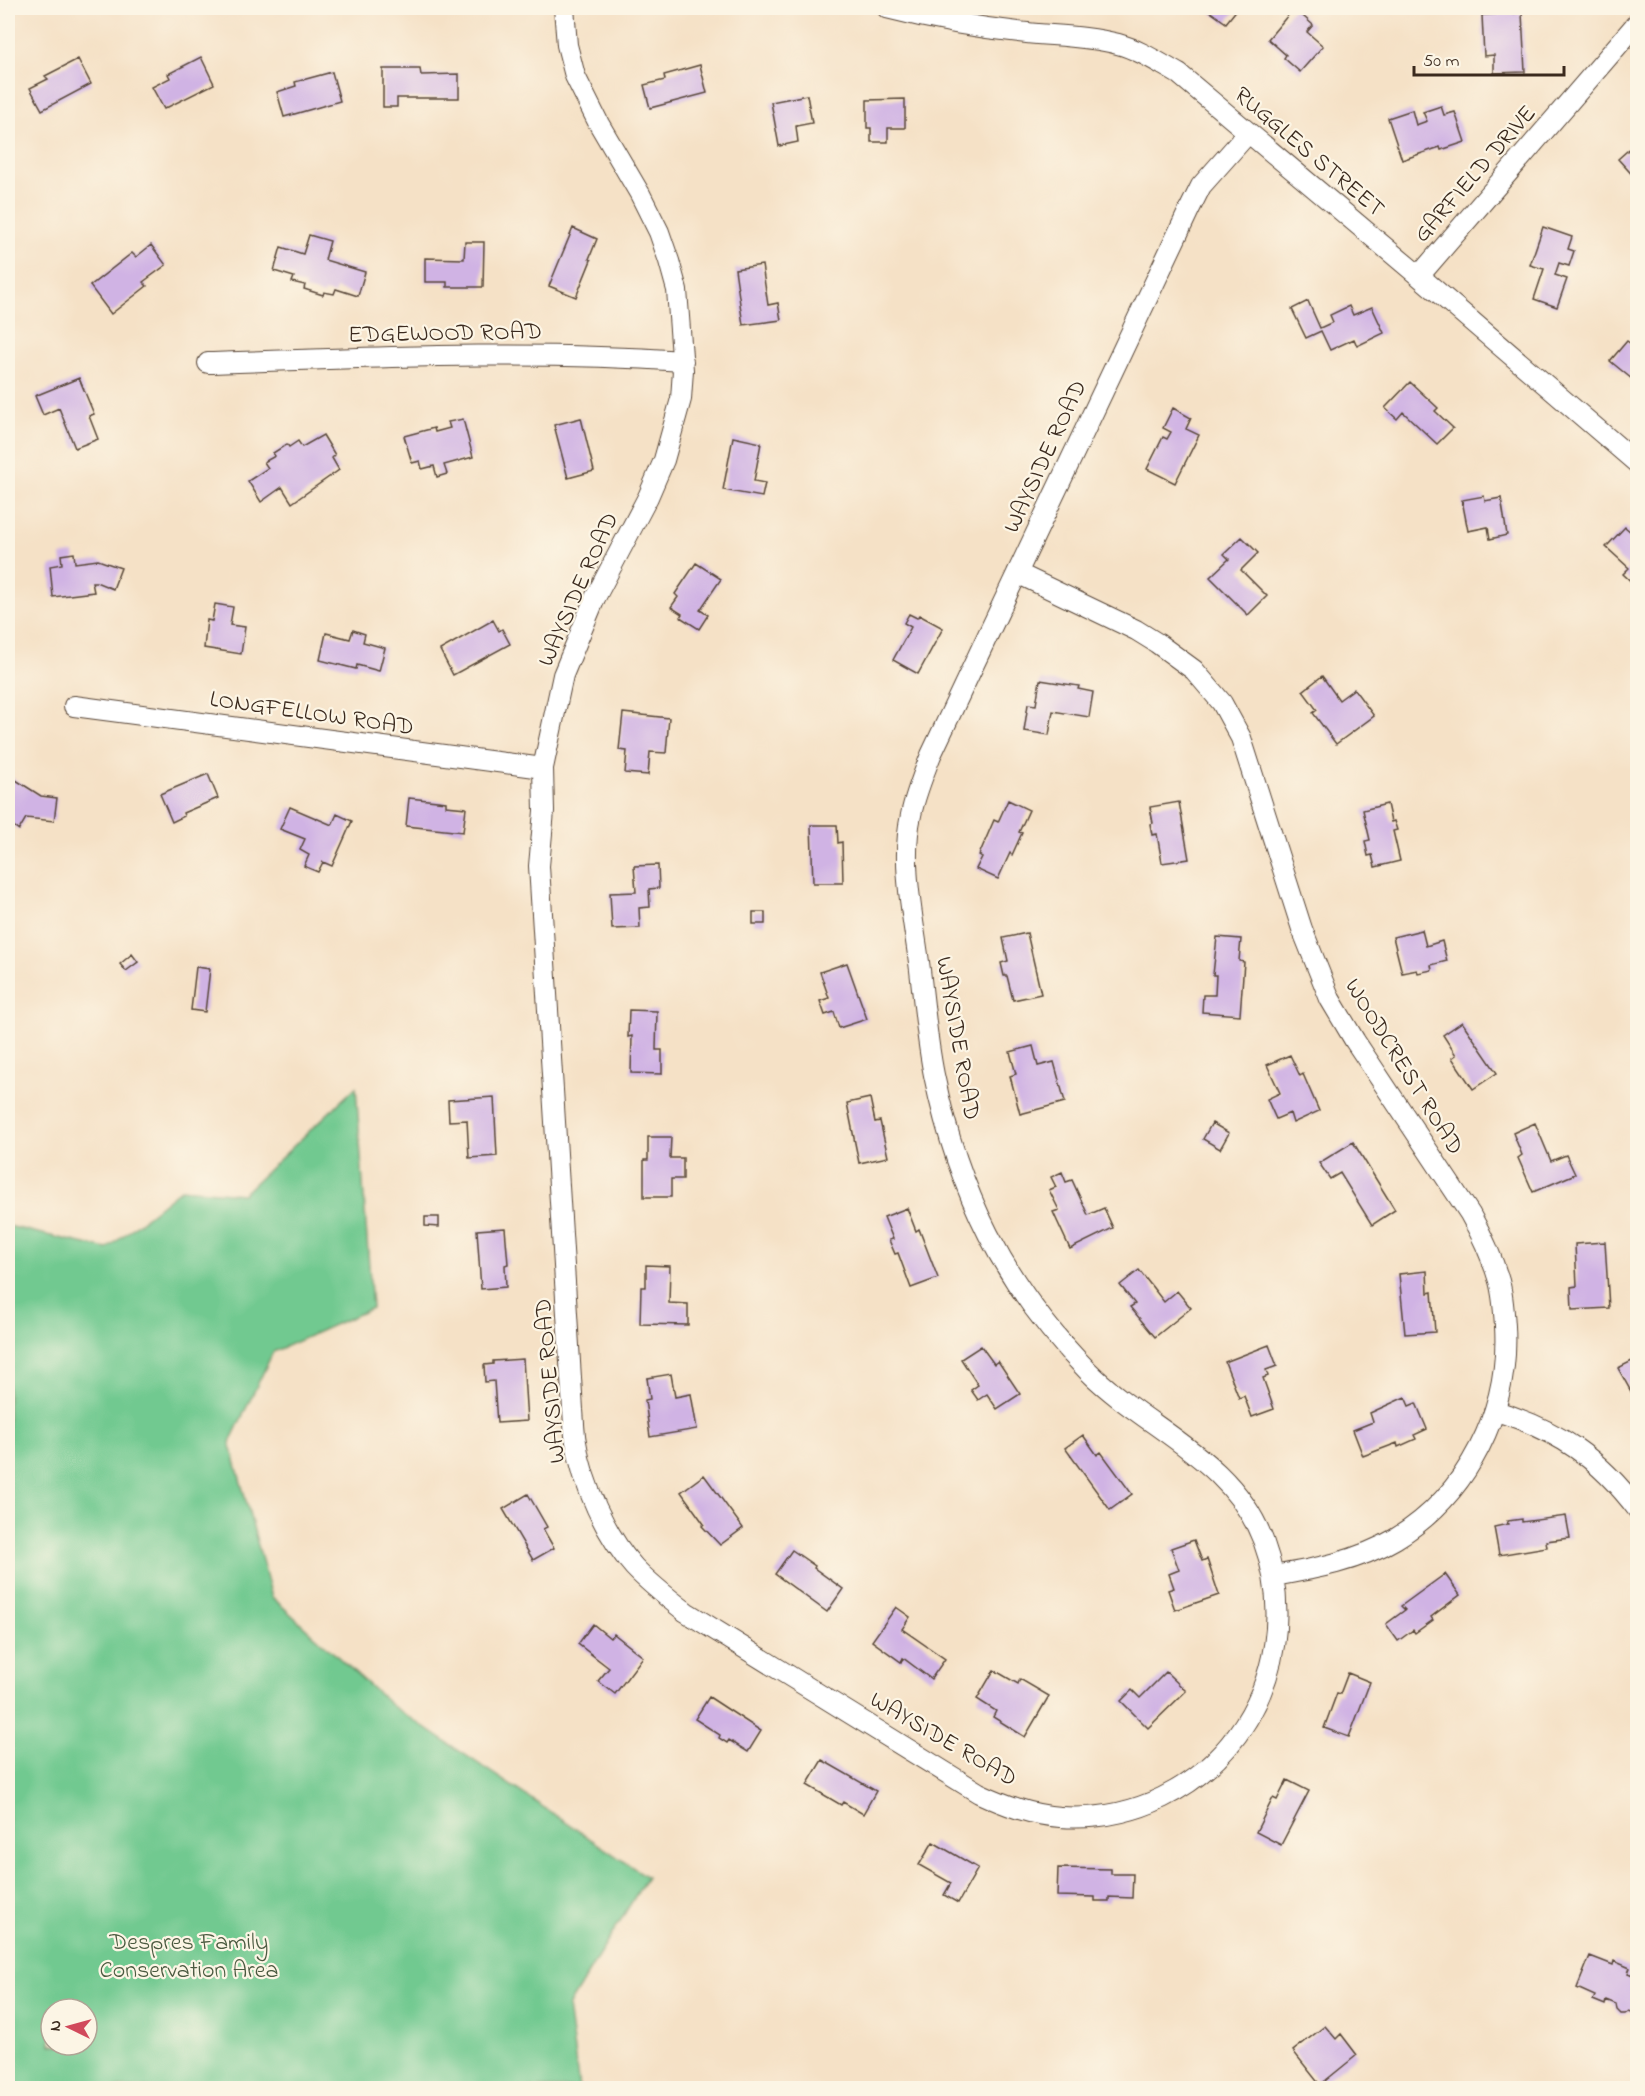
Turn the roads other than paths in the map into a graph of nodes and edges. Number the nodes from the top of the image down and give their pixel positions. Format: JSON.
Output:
{"nodes":[{"id":1,"x":564,"y":8,"type":"edge"},
{"id":2,"x":887,"y":8,"type":"edge"},
{"id":3,"x":1638,"y":22,"type":"edge"},
{"id":4,"x":1248,"y":133,"type":"junction"},
{"id":5,"x":1419,"y":276,"type":"junction"},
{"id":6,"x":683,"y":361,"type":"junction"},
{"id":7,"x":208,"y":363,"type":"dead end"},
{"id":8,"x":1638,"y":464,"type":"edge"},
{"id":9,"x":1017,"y":573,"type":"junction"},
{"id":10,"x":74,"y":706,"type":"dead end"},
{"id":11,"x":543,"y":768,"type":"junction"},
{"id":12,"x":1496,"y":1411,"type":"junction"},
{"id":13,"x":1638,"y":1510,"type":"edge"},
{"id":14,"x":1273,"y":1576,"type":"junction"}],
"edges":[{"from":1,"to":6,"type":"street","name":"WAYSIDE ROAD"},
{"from":2,"to":4,"type":"street","name":"RUGGLES STREET"},
{"from":3,"to":5,"type":"street","name":"GARFIELD DRIVE"},
{"from":4,"to":5,"type":"street","name":"RUGGLES STREET"},
{"from":4,"to":9,"type":"street","name":"WAYSIDE ROAD"},
{"from":5,"to":8,"type":"street","name":"RUGGLES STREET"},
{"from":6,"to":7,"type":"street","name":"EDGEWOOD ROAD"},
{"from":6,"to":11,"type":"street","name":"WAYSIDE ROAD"},
{"from":9,"to":12,"type":"street","name":"WOODCREST ROAD"},
{"from":9,"to":14,"type":"street","name":"WAYSIDE ROAD"},
{"from":10,"to":11,"type":"street","name":"LONGFELLOW ROAD"},
{"from":11,"to":14,"type":"street","name":"WAYSIDE ROAD"},
{"from":12,"to":13,"type":"street"},
{"from":12,"to":14,"type":"street","name":"WOODCREST ROAD"}]}
